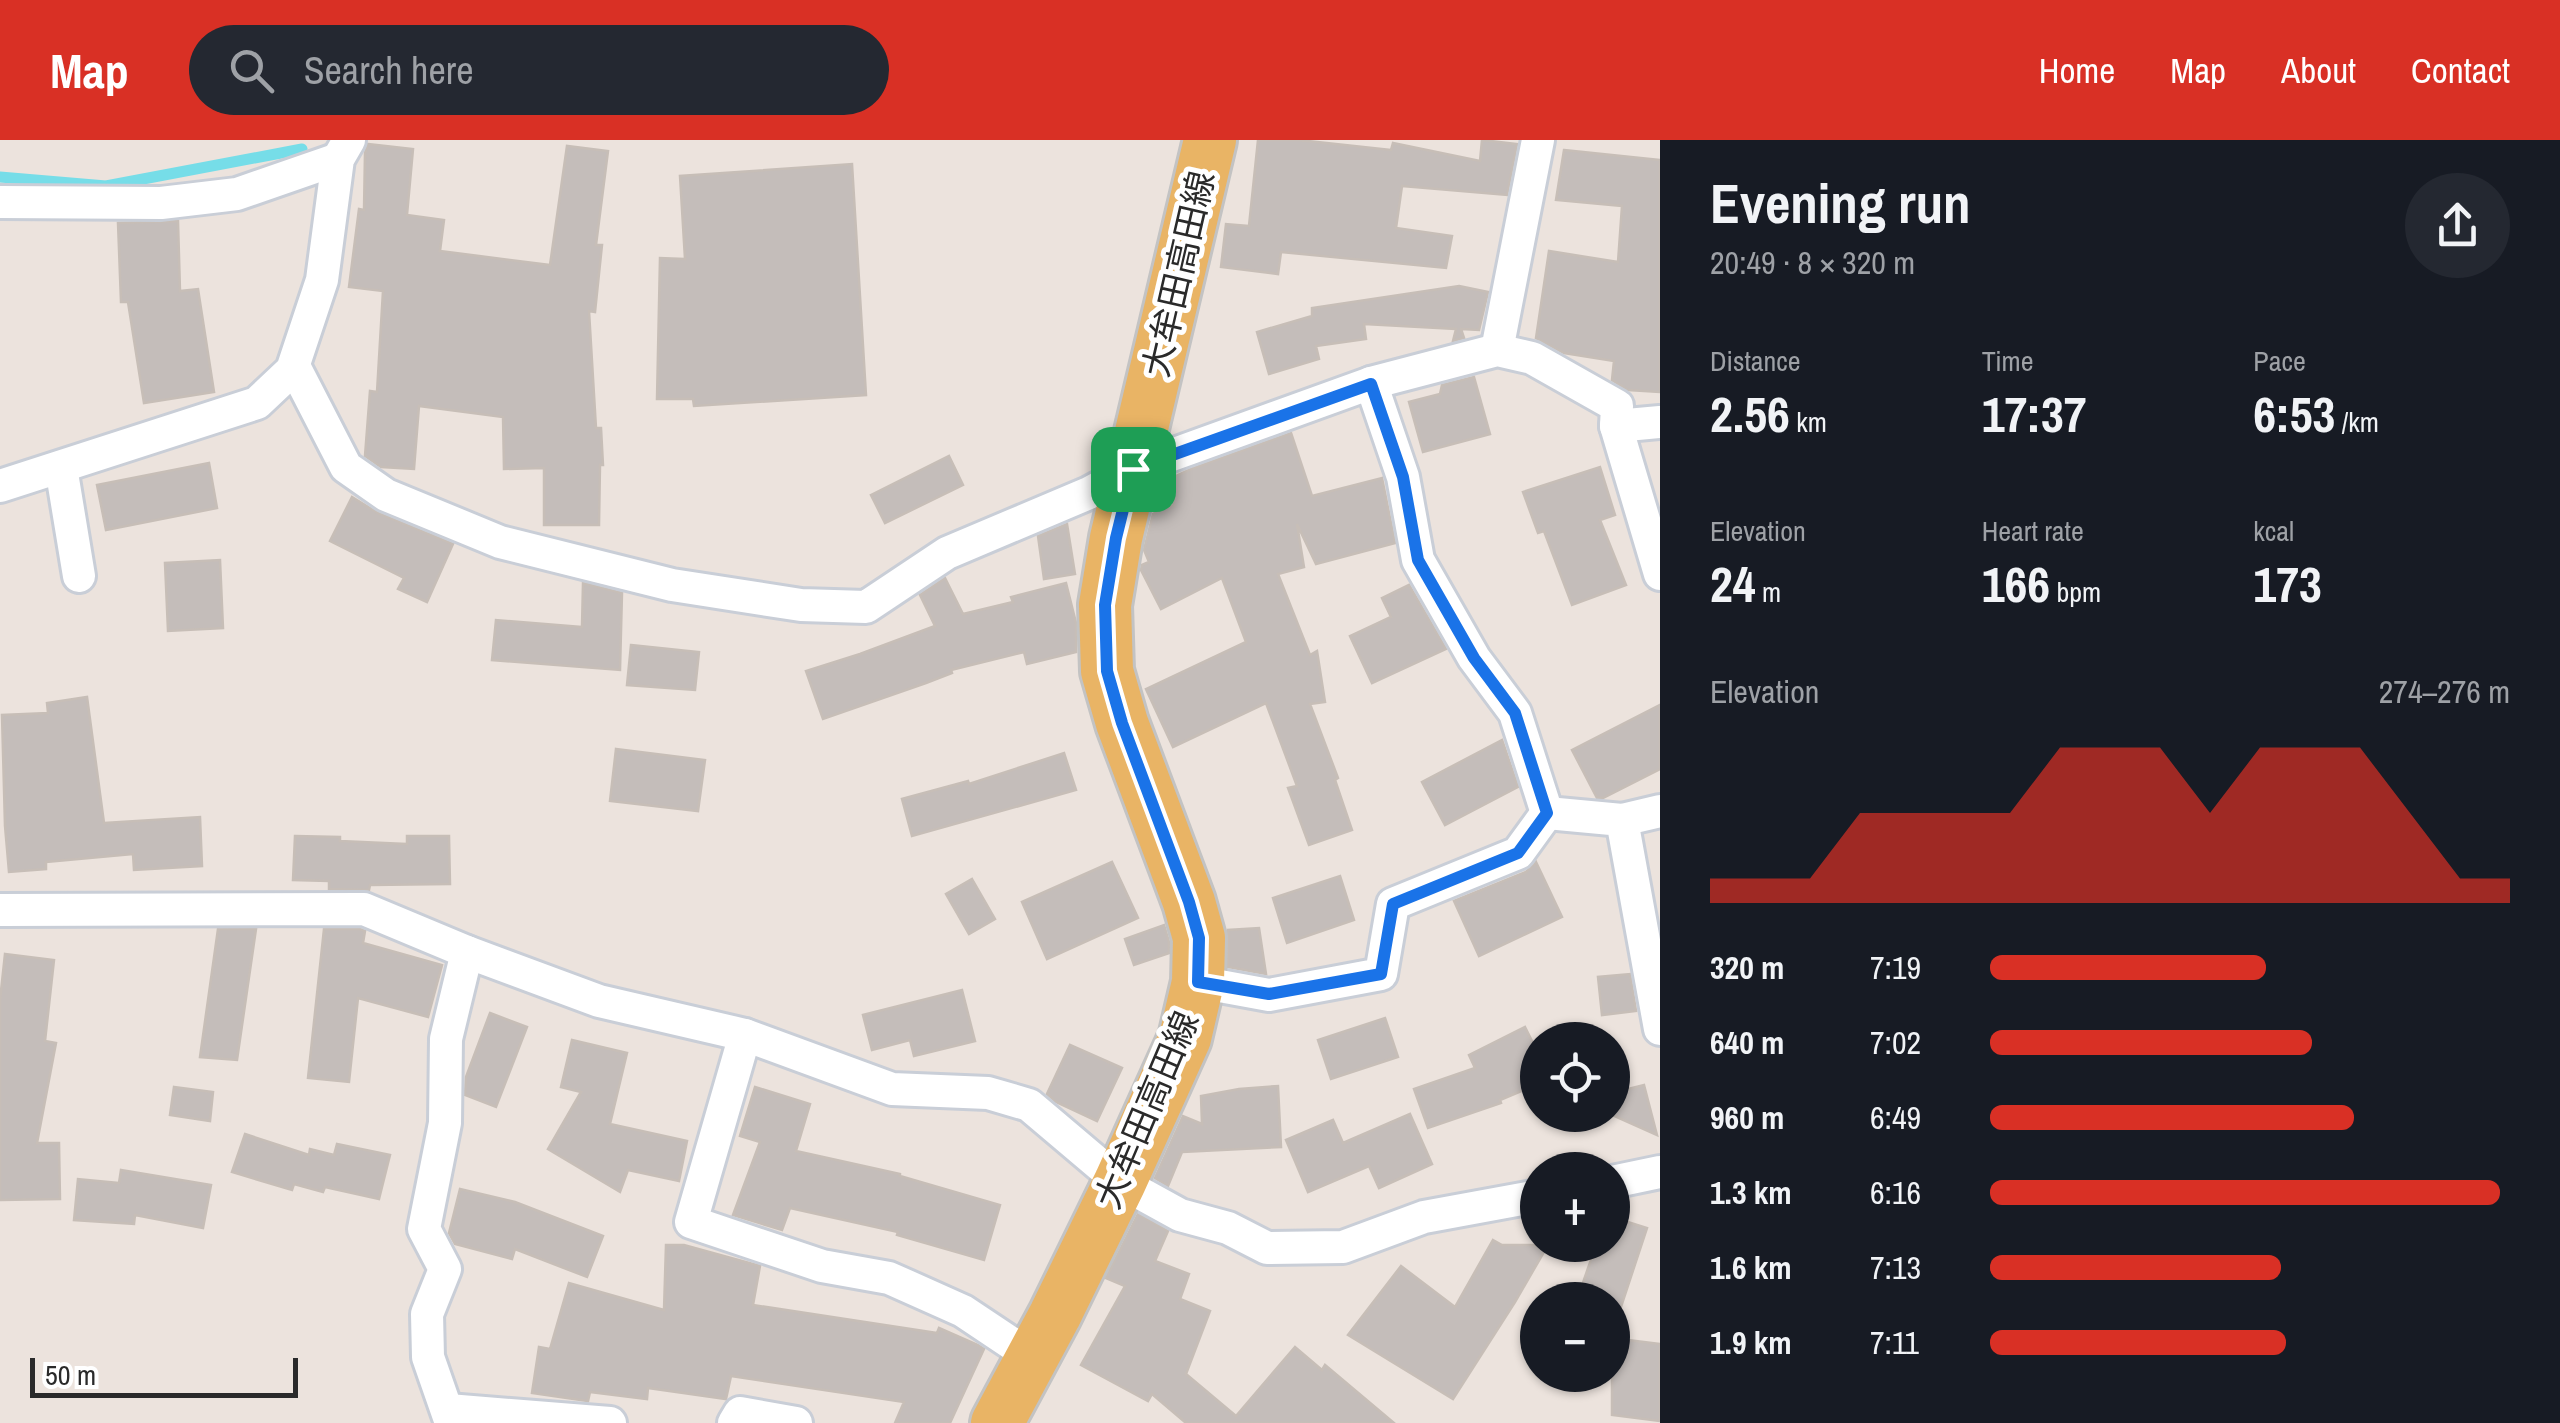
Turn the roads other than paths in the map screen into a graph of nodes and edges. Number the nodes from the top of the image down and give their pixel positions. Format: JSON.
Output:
{"nodes":[{"id":1,"x":1210,"y":140,"type":"edge"},
{"id":2,"x":1538,"y":140,"type":"edge"},
{"id":3,"x":337,"y":146,"type":"edge"},
{"id":4,"x":0,"y":202,"type":"edge"},
{"id":5,"x":1497,"y":350,"type":"junction"},
{"id":6,"x":294,"y":366,"type":"junction"},
{"id":7,"x":1371,"y":384,"type":"junction"},
{"id":8,"x":1660,"y":422,"type":"edge"},
{"id":9,"x":1616,"y":426,"type":"junction"},
{"id":10,"x":61,"y":467,"type":"junction"},
{"id":11,"x":1133,"y":469,"type":"junction"},
{"id":12,"x":0,"y":486,"type":"edge"},
{"id":13,"x":1660,"y":574,"type":"edge"},
{"id":14,"x":79,"y":576,"type":"dead end"},
{"id":15,"x":1660,"y":811,"type":"edge"},
{"id":16,"x":1547,"y":813,"type":"junction"},
{"id":17,"x":1622,"y":820,"type":"junction"},
{"id":18,"x":0,"y":910,"type":"edge"},
{"id":19,"x":467,"y":952,"type":"junction"},
{"id":20,"x":1198,"y":982,"type":"junction"},
{"id":21,"x":1660,"y":1028,"type":"edge"},
{"id":22,"x":745,"y":1035,"type":"junction"},
{"id":23,"x":1660,"y":1173,"type":"edge"},
{"id":24,"x":1630,"y":1179,"type":"edge"},
{"id":25,"x":1120,"y":1182,"type":"junction"},
{"id":26,"x":1520,"y":1199,"type":"edge"},
{"id":27,"x":1032,"y":1358,"type":"junction"},
{"id":28,"x":450,"y":1416,"type":"edge"},
{"id":29,"x":610,"y":1423,"type":"edge"},
{"id":30,"x":734,"y":1423,"type":"edge"},
{"id":31,"x":796,"y":1423,"type":"edge"},
{"id":32,"x":997,"y":1423,"type":"edge"}],
"edges":[{"from":1,"to":11,"type":"main road","name":"大牟田高田線"},
{"from":2,"to":5,"type":"street"},
{"from":3,"to":4,"type":"street"},
{"from":3,"to":6,"type":"street"},
{"from":5,"to":7,"type":"street"},
{"from":5,"to":9,"type":"street"},
{"from":6,"to":10,"type":"street"},
{"from":6,"to":11,"type":"street"},
{"from":7,"to":11,"type":"street"},
{"from":7,"to":16,"type":"street"},
{"from":8,"to":9,"type":"street"},
{"from":9,"to":13,"type":"street"},
{"from":10,"to":12,"type":"street"},
{"from":10,"to":14,"type":"street"},
{"from":11,"to":20,"type":"main road","name":"大牟田高田線"},
{"from":15,"to":17,"type":"street"},
{"from":16,"to":17,"type":"street"},
{"from":16,"to":20,"type":"street"},
{"from":17,"to":21,"type":"street"},
{"from":18,"to":19,"type":"street"},
{"from":19,"to":22,"type":"street"},
{"from":19,"to":28,"type":"street"},
{"from":20,"to":25,"type":"main road","name":"大牟田高田線"},
{"from":22,"to":25,"type":"street"},
{"from":22,"to":27,"type":"street"},
{"from":23,"to":24,"type":"street"},
{"from":25,"to":26,"type":"street"},
{"from":25,"to":27,"type":"main road","name":"大牟田高田線"},
{"from":27,"to":32,"type":"main road","name":"大牟田高田線"},
{"from":28,"to":29,"type":"street"},
{"from":30,"to":31,"type":"street"}]}
